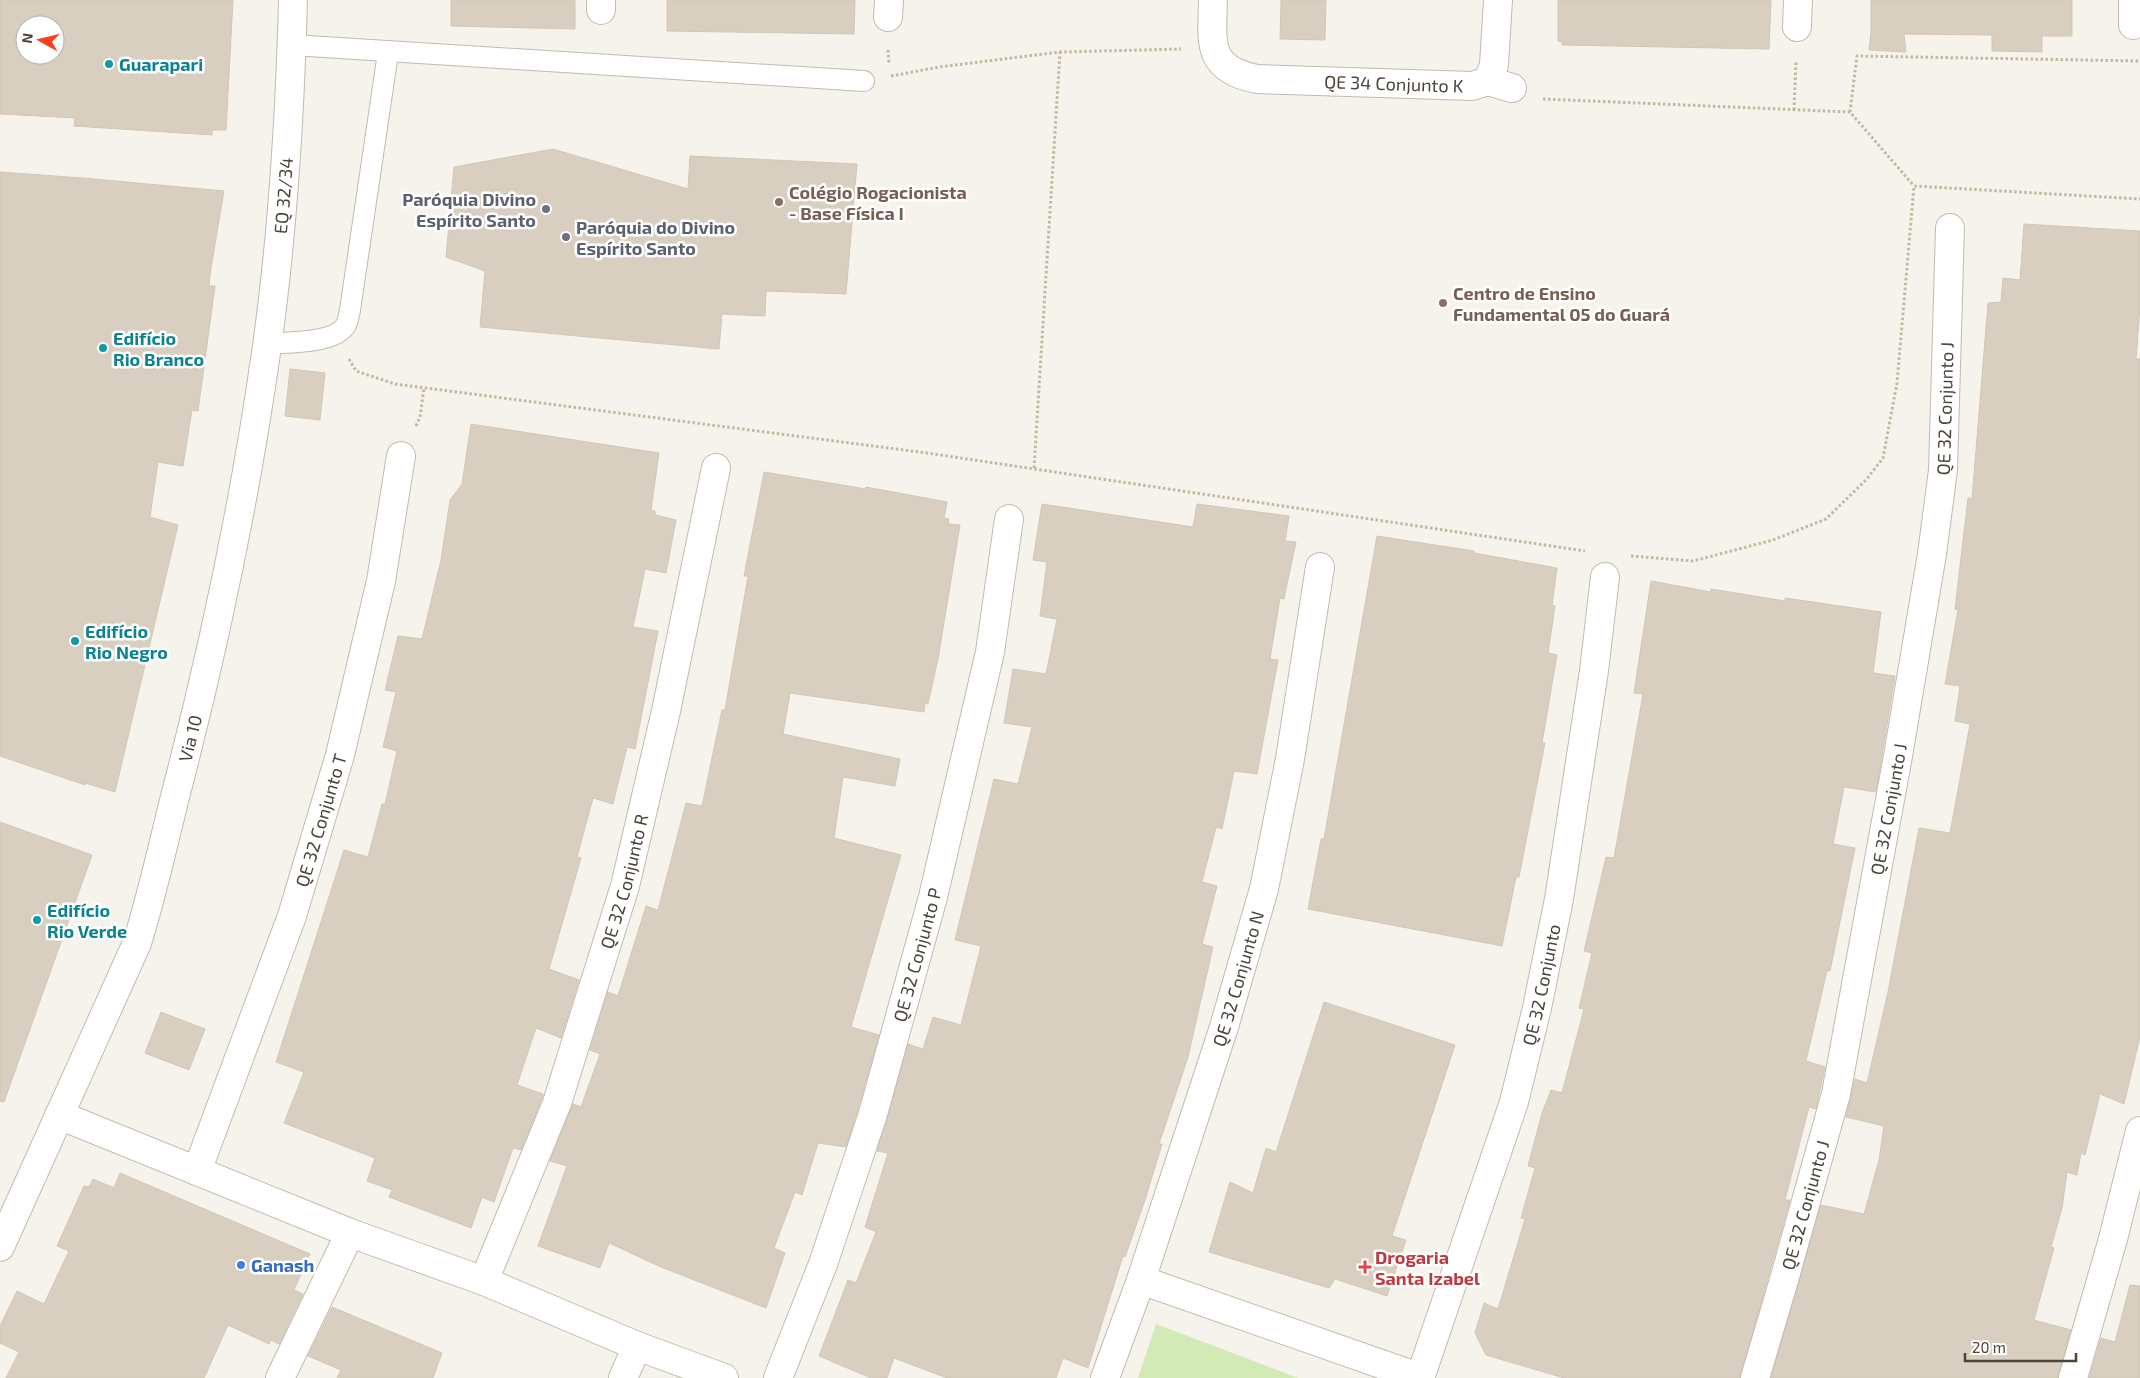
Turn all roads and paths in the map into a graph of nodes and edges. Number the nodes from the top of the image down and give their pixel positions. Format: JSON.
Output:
{"nodes":[{"id":1,"x":293,"y":0,"type":"edge"},
{"id":2,"x":1213,"y":0,"type":"edge"},
{"id":3,"x":1498,"y":0,"type":"edge"},
{"id":4,"x":1798,"y":0,"type":"edge"},
{"id":5,"x":1797,"y":27,"type":"joint"},
{"id":6,"x":292,"y":45,"type":"junction"},
{"id":7,"x":388,"y":52,"type":"junction"},
{"id":8,"x":1060,"y":52,"type":"junction"},
{"id":9,"x":1217,"y":56,"type":"junction"},
{"id":10,"x":2140,"y":61,"type":"edge"},
{"id":11,"x":864,"y":81,"type":"joint"},
{"id":12,"x":1500,"y":85,"type":"junction"},
{"id":13,"x":1794,"y":110,"type":"junction"},
{"id":14,"x":1850,"y":112,"type":"junction"},
{"id":15,"x":1914,"y":186,"type":"junction"},
{"id":16,"x":2140,"y":199,"type":"edge"},
{"id":17,"x":1950,"y":228,"type":"dead end"},
{"id":18,"x":335,"y":335,"type":"junction"},
{"id":19,"x":267,"y":344,"type":"junction"},
{"id":20,"x":424,"y":388,"type":"junction"},
{"id":21,"x":401,"y":456,"type":"joint"},
{"id":22,"x":716,"y":468,"type":"dead end"},
{"id":23,"x":1034,"y":468,"type":"junction"},
{"id":24,"x":1008,"y":519,"type":"dead end"},
{"id":25,"x":1588,"y":551,"type":"dead end"},
{"id":26,"x":1626,"y":556,"type":"dead end"},
{"id":27,"x":1320,"y":567,"type":"dead end"},
{"id":28,"x":1605,"y":577,"type":"dead end"},
{"id":29,"x":59,"y":1115,"type":"junction"},
{"id":30,"x":2140,"y":1131,"type":"edge"},
{"id":31,"x":197,"y":1171,"type":"junction"},
{"id":32,"x":350,"y":1233,"type":"junction"},
{"id":33,"x":0,"y":1247,"type":"edge"},
{"id":34,"x":1142,"y":1280,"type":"junction"},
{"id":35,"x":484,"y":1281,"type":"junction"},
{"id":36,"x":637,"y":1346,"type":"junction"},
{"id":37,"x":280,"y":1378,"type":"edge"},
{"id":38,"x":623,"y":1378,"type":"edge"},
{"id":39,"x":724,"y":1378,"type":"edge"},
{"id":40,"x":778,"y":1378,"type":"edge"},
{"id":41,"x":1105,"y":1378,"type":"edge"},
{"id":42,"x":1421,"y":1378,"type":"edge"},
{"id":43,"x":1754,"y":1378,"type":"edge"},
{"id":44,"x":2073,"y":1378,"type":"edge"}],
"edges":[{"from":1,"to":6,"type":"street","name":"EQ 32/34"},
{"from":2,"to":9,"type":"street"},
{"from":3,"to":12,"type":"street","name":"QE 34 Conjunto K"},
{"from":4,"to":5,"type":"street"},
{"from":5,"to":13,"type":"path"},
{"from":6,"to":7,"type":"lane"},
{"from":6,"to":19,"type":"street","name":"EQ 32/34"},
{"from":7,"to":11,"type":"lane"},
{"from":7,"to":18,"type":"lane"},
{"from":8,"to":9,"type":"path"},
{"from":8,"to":11,"type":"path"},
{"from":8,"to":23,"type":"path"},
{"from":9,"to":12,"type":"street","name":"QE 34 Conjunto K"},
{"from":10,"to":14,"type":"path"},
{"from":12,"to":13,"type":"path"},
{"from":13,"to":14,"type":"path"},
{"from":14,"to":15,"type":"path"},
{"from":15,"to":16,"type":"path"},
{"from":15,"to":26,"type":"path"},
{"from":17,"to":43,"type":"street","name":"QE 32 Conjunto J"},
{"from":18,"to":19,"type":"lane"},
{"from":18,"to":20,"type":"path"},
{"from":19,"to":29,"type":"street","name":"Via 10"},
{"from":20,"to":21,"type":"path"},
{"from":20,"to":23,"type":"path"},
{"from":21,"to":31,"type":"street","name":"QE 32 Conjunto T"},
{"from":22,"to":35,"type":"street","name":"QE 32 Conjunto R"},
{"from":23,"to":25,"type":"path"},
{"from":24,"to":40,"type":"street","name":"QE 32 Conjunto P"},
{"from":27,"to":34,"type":"street","name":"QE 32 Conjunto N"},
{"from":28,"to":42,"type":"street","name":"QE 32 Conjunto"},
{"from":29,"to":31,"type":"street"},
{"from":29,"to":33,"type":"street","name":"Via 10"},
{"from":30,"to":44,"type":"street"},
{"from":31,"to":32,"type":"street"},
{"from":32,"to":35,"type":"street"},
{"from":32,"to":37,"type":"street"},
{"from":34,"to":41,"type":"street","name":"QE 32 Conjunto N"},
{"from":34,"to":42,"type":"street"},
{"from":35,"to":36,"type":"street"},
{"from":36,"to":38,"type":"street"},
{"from":36,"to":39,"type":"street"}]}
